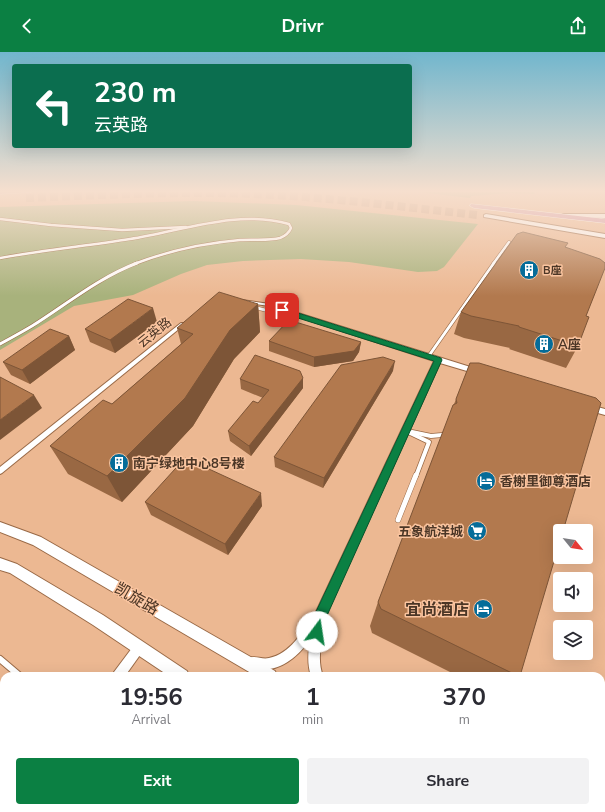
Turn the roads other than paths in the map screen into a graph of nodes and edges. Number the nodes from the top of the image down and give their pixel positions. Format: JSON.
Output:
{"nodes":[{"id":1,"x":58,"y":225,"type":"edge"},
{"id":2,"x":202,"y":225,"type":"edge"},
{"id":3,"x":290,"y":225,"type":"edge"},
{"id":4,"x":537,"y":225,"type":"edge"},
{"id":5,"x":573,"y":225,"type":"edge"},
{"id":6,"x":198,"y":226,"type":"junction"},
{"id":7,"x":605,"y":229,"type":"edge"},
{"id":8,"x":605,"y":236,"type":"edge"},
{"id":9,"x":509,"y":242,"type":"edge"},
{"id":10,"x":0,"y":258,"type":"edge"},
{"id":11,"x":240,"y":301,"type":"edge"},
{"id":12,"x":250,"y":306,"type":"edge"},
{"id":13,"x":282,"y":310,"type":"junction"},
{"id":14,"x":188,"y":320,"type":"edge"},
{"id":15,"x":0,"y":344,"type":"edge"},
{"id":16,"x":428,"y":357,"type":"junction"},
{"id":17,"x":438,"y":360,"type":"junction"},
{"id":18,"x":484,"y":374,"type":"edge"},
{"id":19,"x":582,"y":405,"type":"edge"},
{"id":20,"x":605,"y":412,"type":"edge"},
{"id":21,"x":406,"y":431,"type":"junction"},
{"id":22,"x":442,"y":435,"type":"edge"},
{"id":23,"x":0,"y":471,"type":"edge"},
{"id":24,"x":398,"y":520,"type":"dead end"},
{"id":25,"x":0,"y":527,"type":"edge"},
{"id":26,"x":0,"y":564,"type":"edge"},
{"id":27,"x":318,"y":620,"type":"junction"},
{"id":28,"x":139,"y":648,"type":"junction"},
{"id":29,"x":0,"y":659,"type":"edge"},
{"id":30,"x":246,"y":662,"type":"junction"},
{"id":31,"x":15,"y":672,"type":"edge"},
{"id":32,"x":121,"y":672,"type":"edge"},
{"id":33,"x":176,"y":672,"type":"edge"},
{"id":34,"x":263,"y":672,"type":"edge"},
{"id":35,"x":316,"y":672,"type":"edge"}],
"edges":[{"from":1,"to":6,"type":"lane"},
{"from":2,"to":6,"type":"lane"},
{"from":3,"to":15,"type":"lane"},
{"from":4,"to":8,"type":"street"},
{"from":5,"to":7,"type":"highway"},
{"from":6,"to":10,"type":"lane"},
{"from":9,"to":16,"type":"lane"},
{"from":11,"to":13,"type":"street"},
{"from":12,"to":13,"type":"lane"},
{"from":13,"to":16,"type":"street"},
{"from":14,"to":23,"type":"street","name":"云英路"},
{"from":16,"to":17,"type":"street"},
{"from":17,"to":18,"type":"street"},
{"from":17,"to":21,"type":"street"},
{"from":19,"to":20,"type":"street"},
{"from":21,"to":22,"type":"lane"},
{"from":21,"to":24,"type":"lane"},
{"from":21,"to":27,"type":"street"},
{"from":25,"to":30,"type":"street","name":"凯旋路"},
{"from":26,"to":28,"type":"street"},
{"from":27,"to":30,"type":"street"},
{"from":27,"to":35,"type":"street"},
{"from":28,"to":32,"type":"street"},
{"from":28,"to":33,"type":"street"},
{"from":29,"to":31,"type":"lane"},
{"from":30,"to":34,"type":"street","name":"凯旋路"}]}
